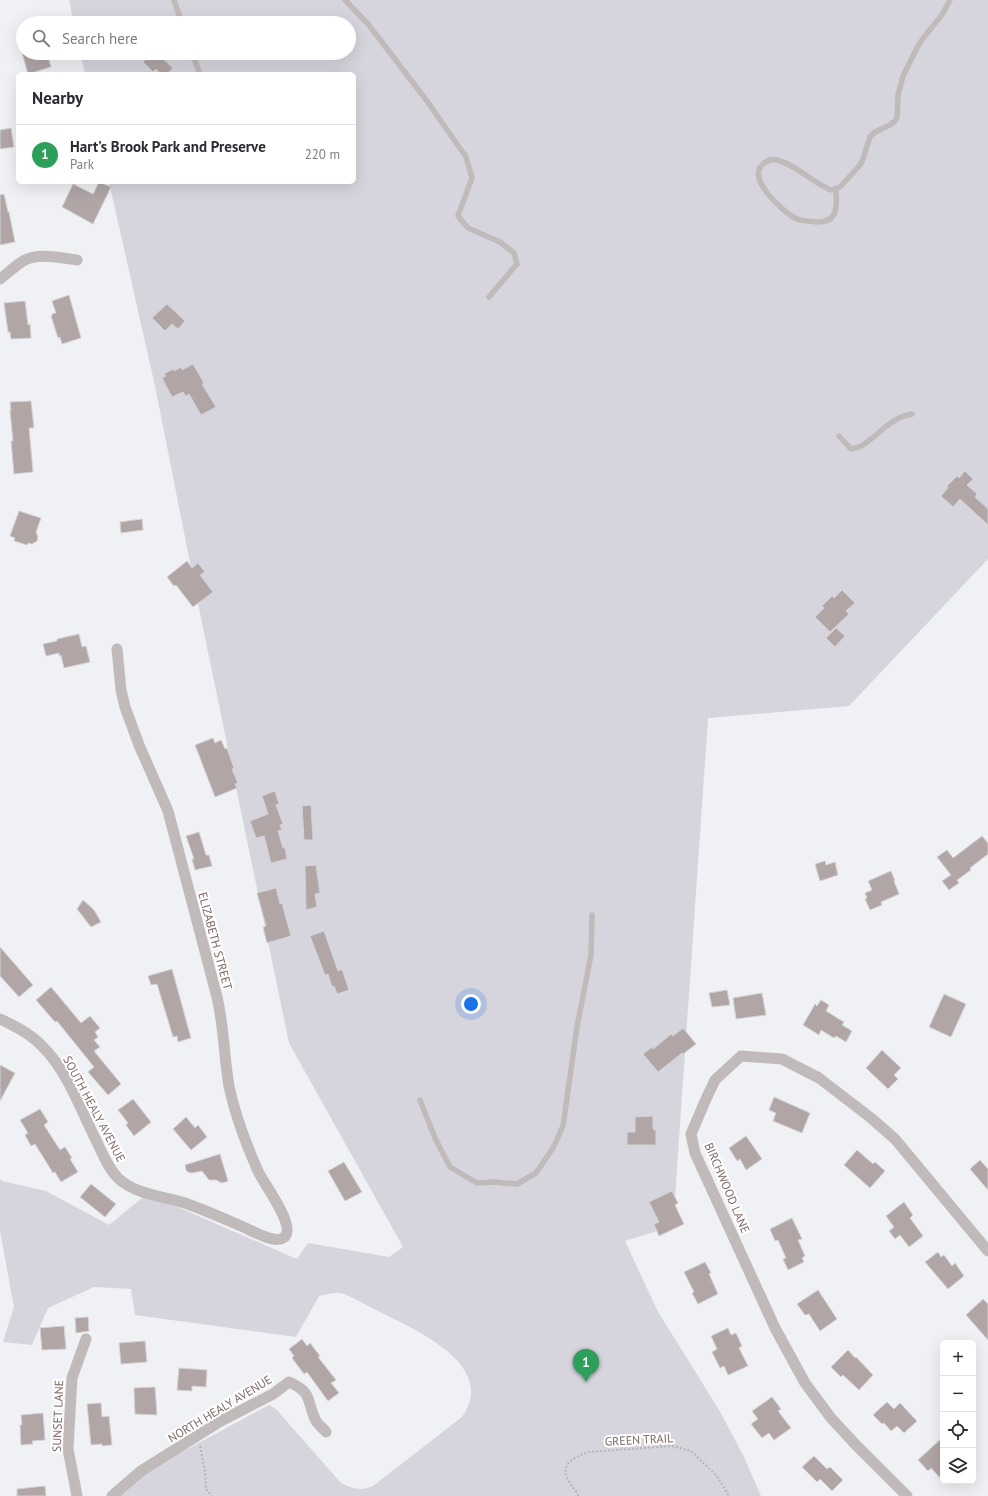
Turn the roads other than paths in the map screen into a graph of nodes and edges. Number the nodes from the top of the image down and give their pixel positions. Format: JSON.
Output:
{"nodes":[{"id":1,"x":174,"y":0,"type":"edge"},
{"id":2,"x":345,"y":0,"type":"edge"},
{"id":3,"x":950,"y":0,"type":"edge"},
{"id":4,"x":180,"y":16,"type":"edge"},
{"id":5,"x":195,"y":60,"type":"edge"},
{"id":6,"x":199,"y":72,"type":"edge"},
{"id":7,"x":836,"y":190,"type":"junction"},
{"id":8,"x":77,"y":260,"type":"dead end"},
{"id":9,"x":0,"y":279,"type":"edge"},
{"id":10,"x":489,"y":297,"type":"dead end"},
{"id":11,"x":912,"y":414,"type":"dead end"},
{"id":12,"x":839,"y":436,"type":"dead end"},
{"id":13,"x":117,"y":649,"type":"dead end"},
{"id":14,"x":592,"y":915,"type":"dead end"},
{"id":15,"x":0,"y":1019,"type":"edge"},
{"id":16,"x":420,"y":1100,"type":"dead end"},
{"id":17,"x":284,"y":1238,"type":"joint"},
{"id":18,"x":988,"y":1251,"type":"edge"},
{"id":19,"x":86,"y":1339,"type":"dead end"},
{"id":20,"x":326,"y":1432,"type":"dead end"},
{"id":21,"x":77,"y":1496,"type":"edge"},
{"id":22,"x":112,"y":1496,"type":"edge"},
{"id":23,"x":907,"y":1496,"type":"edge"}],
"edges":[{"from":1,"to":4,"type":"lane"},
{"from":2,"to":10,"type":"lane"},
{"from":3,"to":7,"type":"lane"},
{"from":5,"to":6,"type":"lane"},
{"from":7,"to":7,"type":"lane"},
{"from":8,"to":9,"type":"street"},
{"from":11,"to":12,"type":"lane"},
{"from":13,"to":17,"type":"street","name":"ELIZABETH STREET"},
{"from":14,"to":16,"type":"lane"},
{"from":15,"to":17,"type":"street","name":"SOUTH HEALY AVENUE"},
{"from":18,"to":23,"type":"street","name":"BIRCHWOOD LANE"},
{"from":19,"to":21,"type":"street","name":"SUNSET LANE"},
{"from":20,"to":22,"type":"street","name":"NORTH HEALY AVENUE"}]}
